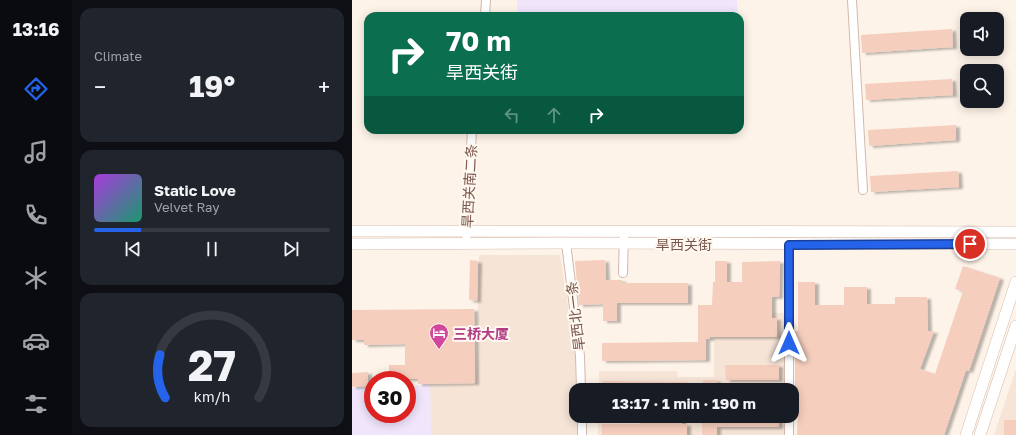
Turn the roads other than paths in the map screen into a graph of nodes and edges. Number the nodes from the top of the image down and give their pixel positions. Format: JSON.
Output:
{"nodes":[{"id":1,"x":486,"y":0,"type":"edge"},
{"id":2,"x":852,"y":0,"type":"edge"},
{"id":3,"x":485,"y":12,"type":"edge"},
{"id":4,"x":472,"y":134,"type":"edge"},
{"id":5,"x":863,"y":190,"type":"dead end"},
{"id":6,"x":352,"y":231,"type":"edge"},
{"id":7,"x":466,"y":231,"type":"junction"},
{"id":8,"x":624,"y":231,"type":"junction"},
{"id":9,"x":1016,"y":232,"type":"edge"},
{"id":10,"x":466,"y":243,"type":"junction"},
{"id":11,"x":566,"y":243,"type":"junction"},
{"id":12,"x":352,"y":244,"type":"edge"},
{"id":13,"x":624,"y":244,"type":"junction"},
{"id":14,"x":1016,"y":244,"type":"edge"},
{"id":15,"x":789,"y":245,"type":"junction"},
{"id":16,"x":624,"y":273,"type":"dead end"},
{"id":17,"x":1016,"y":282,"type":"edge"},
{"id":18,"x":1015,"y":334,"type":"edge"},
{"id":19,"x":581,"y":383,"type":"edge"},
{"id":20,"x":789,"y":383,"type":"edge"},
{"id":21,"x":582,"y":423,"type":"edge"},
{"id":22,"x":789,"y":423,"type":"edge"},
{"id":23,"x":582,"y":435,"type":"edge"},
{"id":24,"x":789,"y":435,"type":"edge"},
{"id":25,"x":966,"y":435,"type":"edge"},
{"id":26,"x":980,"y":435,"type":"edge"}],
"edges":[{"from":1,"to":3,"type":"street"},
{"from":2,"to":5,"type":"street"},
{"from":4,"to":7,"type":"street","name":"旱西关南二条"},
{"from":6,"to":7,"type":"main road","name":"旱西关街"},
{"from":7,"to":8,"type":"main road","name":"旱西关街"},
{"from":7,"to":10,"type":"street","name":"旱西关南二条"},
{"from":8,"to":9,"type":"main road","name":"旱西关街"},
{"from":8,"to":13,"type":"street"},
{"from":10,"to":11,"type":"main road","name":"旱西关街"},
{"from":10,"to":12,"type":"main road","name":"旱西关街"},
{"from":11,"to":13,"type":"main road","name":"旱西关街"},
{"from":11,"to":19,"type":"street","name":"旱西北一条"},
{"from":13,"to":15,"type":"main road","name":"旱西关街"},
{"from":13,"to":16,"type":"street"},
{"from":14,"to":15,"type":"main road","name":"旱西关街"},
{"from":15,"to":20,"type":"street"},
{"from":17,"to":25,"type":"main road"},
{"from":18,"to":26,"type":"main road"},
{"from":21,"to":23,"type":"street"},
{"from":22,"to":24,"type":"street"}]}
